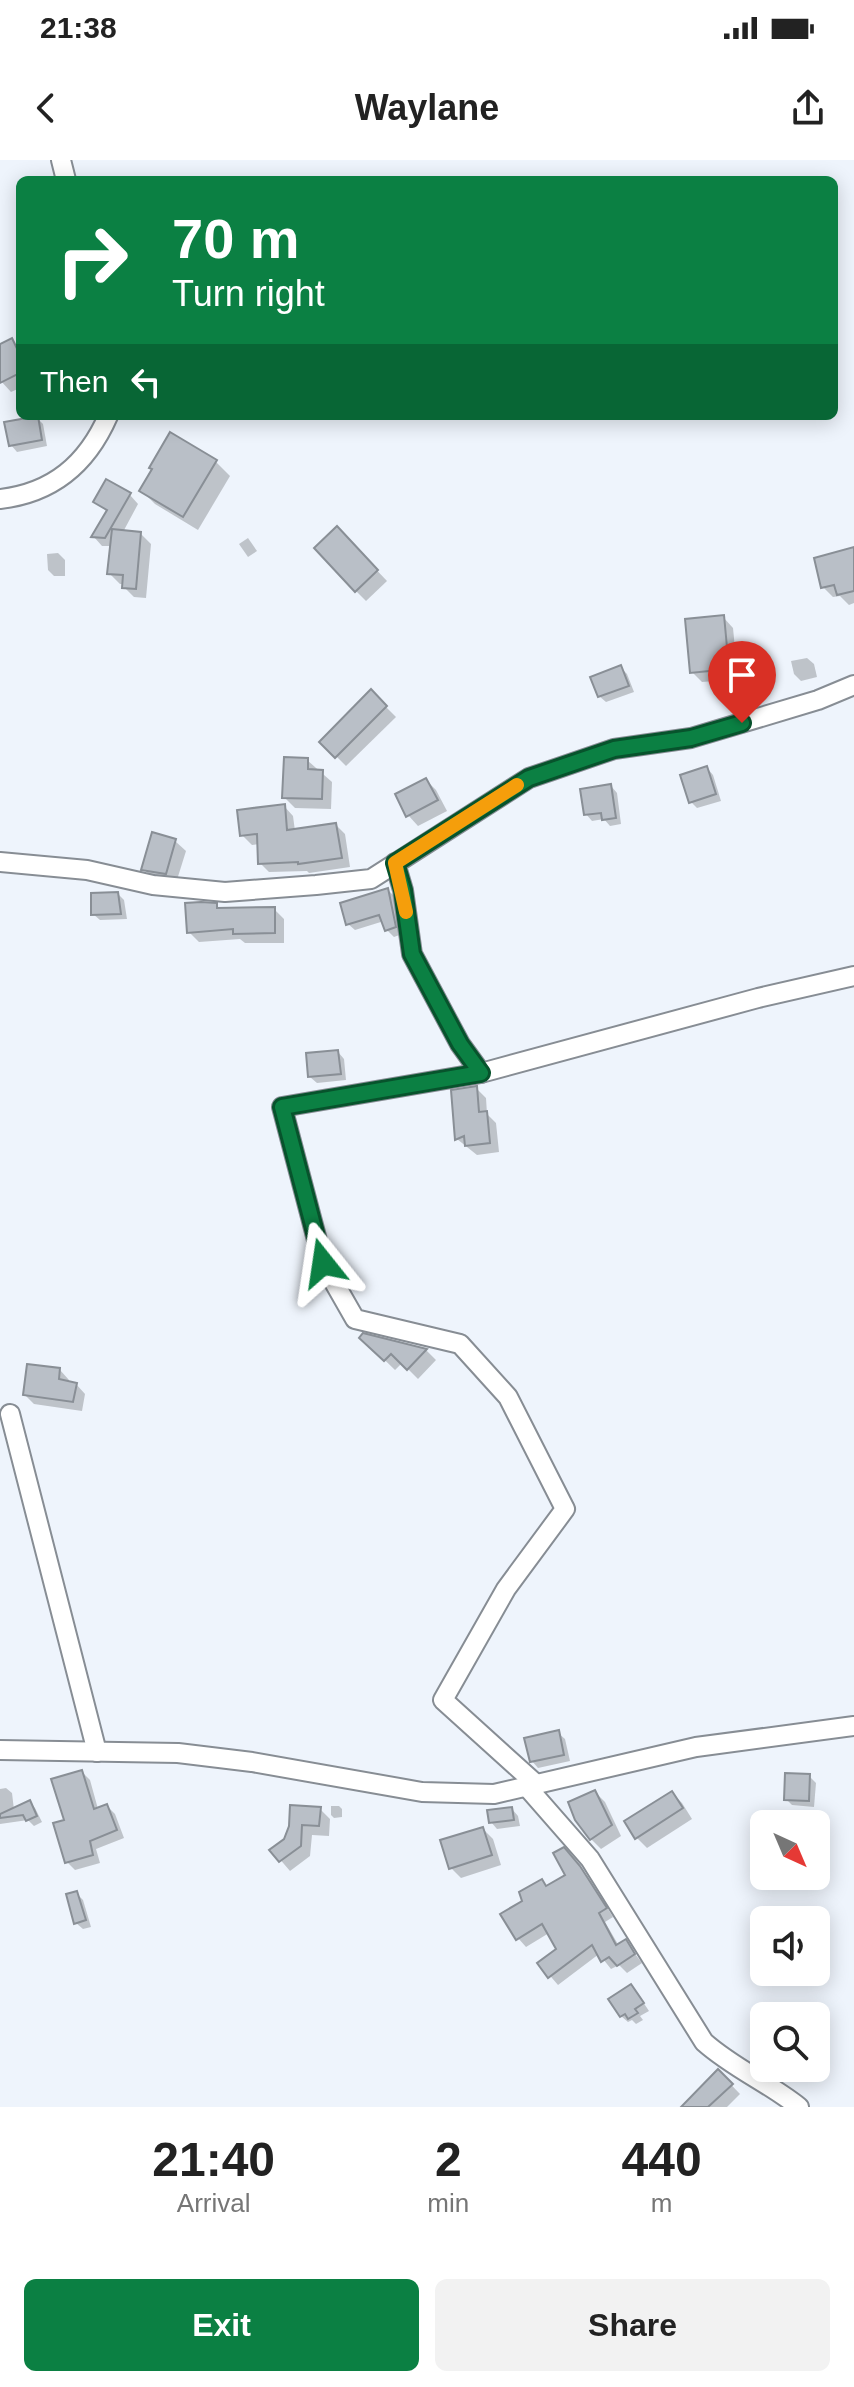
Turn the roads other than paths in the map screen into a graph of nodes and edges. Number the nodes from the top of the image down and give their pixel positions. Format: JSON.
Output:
{"nodes":[{"id":1,"x":106,"y":420,"type":"edge"},
{"id":2,"x":0,"y":499,"type":"edge"},
{"id":3,"x":854,"y":685,"type":"edge"},
{"id":4,"x":0,"y":862,"type":"edge"},
{"id":5,"x":395,"y":863,"type":"junction"},
{"id":6,"x":854,"y":976,"type":"edge"},
{"id":7,"x":481,"y":1073,"type":"junction"},
{"id":8,"x":10,"y":1414,"type":"dead end"},
{"id":9,"x":854,"y":1726,"type":"edge"},
{"id":10,"x":0,"y":1750,"type":"edge"},
{"id":11,"x":97,"y":1752,"type":"junction"},
{"id":12,"x":532,"y":1786,"type":"junction"},
{"id":13,"x":799,"y":2107,"type":"edge"}],
"edges":[{"from":1,"to":2,"type":"street"},
{"from":3,"to":5,"type":"street"},
{"from":4,"to":5,"type":"street"},
{"from":5,"to":7,"type":"street"},
{"from":6,"to":7,"type":"street"},
{"from":7,"to":12,"type":"street"},
{"from":8,"to":11,"type":"street"},
{"from":9,"to":12,"type":"street"},
{"from":10,"to":11,"type":"street"},
{"from":11,"to":12,"type":"street"},
{"from":12,"to":13,"type":"street"}]}
